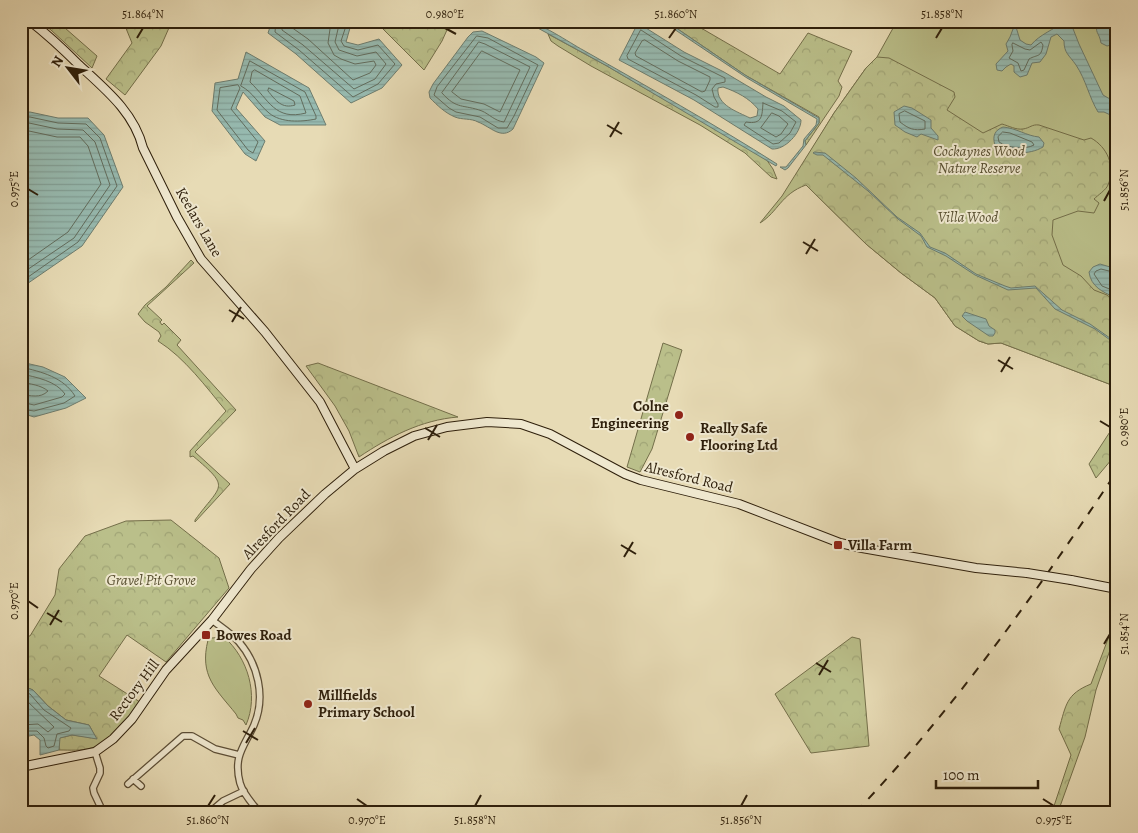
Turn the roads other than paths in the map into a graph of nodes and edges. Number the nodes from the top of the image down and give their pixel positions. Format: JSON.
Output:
{"nodes":[{"id":1,"x":30,"y":21,"type":"edge"},
{"id":2,"x":355,"y":469,"type":"junction"},
{"id":3,"x":239,"y":583,"type":"joint"},
{"id":4,"x":1117,"y":589,"type":"edge"},
{"id":5,"x":212,"y":620,"type":"junction"},
{"id":6,"x":95,"y":752,"type":"junction"},
{"id":7,"x":239,"y":755,"type":"junction"},
{"id":8,"x":21,"y":767,"type":"edge"},
{"id":9,"x":133,"y":779,"type":"junction"},
{"id":10,"x":128,"y":784,"type":"dead end"},
{"id":11,"x":141,"y":786,"type":"dead end"},
{"id":12,"x":244,"y":791,"type":"junction"},
{"id":13,"x":103,"y":812,"type":"edge"},
{"id":14,"x":210,"y":812,"type":"edge"},
{"id":15,"x":259,"y":812,"type":"edge"}],
"edges":[{"from":1,"to":2,"type":"street","name":"Keelars Lane"},
{"from":2,"to":3,"type":"street","name":"Alresford Road"},
{"from":2,"to":4,"type":"street","name":"Alresford Road","bridge":true},
{"from":3,"to":5,"type":"street","name":"Rectory Hill"},
{"from":5,"to":6,"type":"street","name":"Rectory Hill"},
{"from":5,"to":7,"type":"street"},
{"from":6,"to":8,"type":"street","name":"Rectory Hill"},
{"from":6,"to":13,"type":"street"},
{"from":7,"to":9,"type":"street"},
{"from":7,"to":12,"type":"street"},
{"from":9,"to":10,"type":"street"},
{"from":9,"to":11,"type":"street"},
{"from":12,"to":14,"type":"street"},
{"from":12,"to":15,"type":"street"}]}
